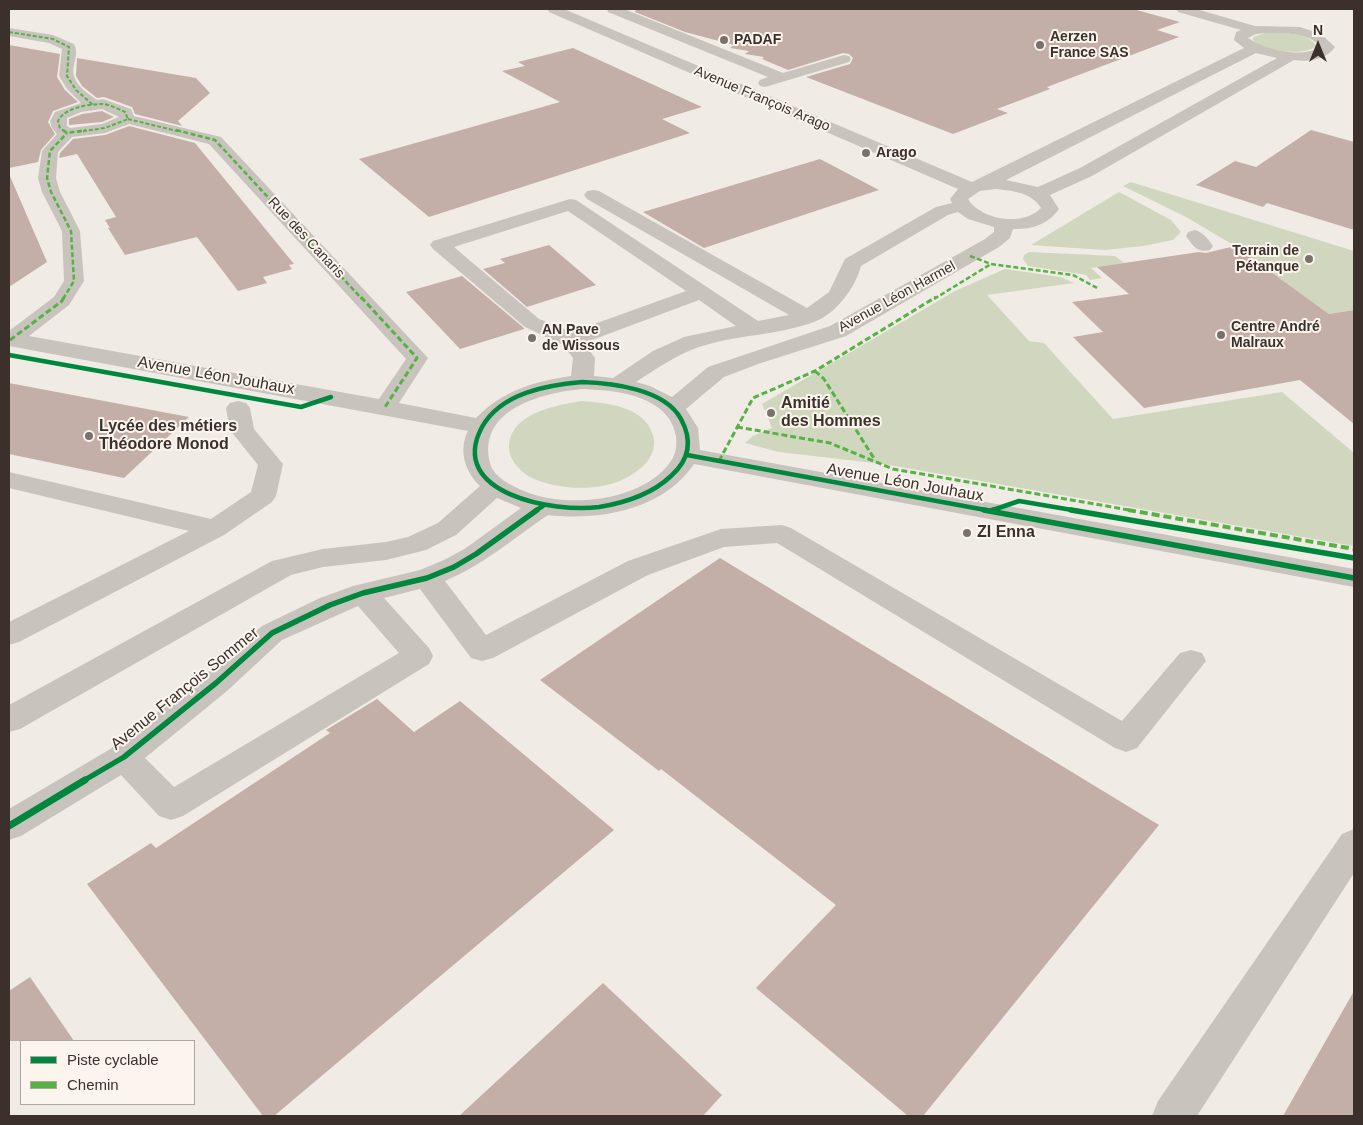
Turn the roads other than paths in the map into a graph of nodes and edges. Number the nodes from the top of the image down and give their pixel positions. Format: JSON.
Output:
{"nodes":[{"id":1,"x":554,"y":9,"type":"edge"},
{"id":2,"x":613,"y":9,"type":"edge"},
{"id":3,"x":1183,"y":9,"type":"edge"},
{"id":4,"x":1254,"y":30,"type":"junction"},
{"id":5,"x":9,"y":32,"type":"edge"},
{"id":6,"x":1255,"y":48,"type":"junction"},
{"id":7,"x":1292,"y":56,"type":"junction"},
{"id":8,"x":844,"y":59,"type":"dead end"},
{"id":9,"x":782,"y":78,"type":"junction"},
{"id":10,"x":742,"y":90,"type":"junction"},
{"id":11,"x":93,"y":105,"type":"junction"},
{"id":12,"x":128,"y":119,"type":"junction"},
{"id":13,"x":67,"y":133,"type":"junction"},
{"id":14,"x":977,"y":187,"type":"junction"},
{"id":15,"x":1038,"y":194,"type":"junction"},
{"id":16,"x":593,"y":195,"type":"dead end"},
{"id":17,"x":961,"y":206,"type":"junction"},
{"id":18,"x":1004,"y":223,"type":"junction"},
{"id":19,"x":700,"y":293,"type":"junction"},
{"id":20,"x":808,"y":317,"type":"junction"},
{"id":21,"x":755,"y":329,"type":"junction"},
{"id":22,"x":9,"y":340,"type":"edge"},
{"id":23,"x":571,"y":340,"type":"junction"},
{"id":24,"x":582,"y":382,"type":"junction"},
{"id":25,"x":618,"y":384,"type":"junction"},
{"id":26,"x":385,"y":407,"type":"junction"},
{"id":27,"x":238,"y":408,"type":"dead end"},
{"id":28,"x":673,"y":408,"type":"junction"},
{"id":29,"x":481,"y":426,"type":"junction"},
{"id":30,"x":687,"y":454,"type":"junction"},
{"id":31,"x":9,"y":480,"type":"edge"},
{"id":32,"x":495,"y":487,"type":"junction"},
{"id":33,"x":543,"y":506,"type":"junction"},
{"id":34,"x":215,"y":529,"type":"junction"},
{"id":35,"x":427,"y":578,"type":"junction"},
{"id":36,"x":1354,"y":578,"type":"edge"},
{"id":37,"x":363,"y":593,"type":"junction"},
{"id":38,"x":9,"y":635,"type":"edge"},
{"id":39,"x":1191,"y":661,"type":"dead end"},
{"id":40,"x":9,"y":720,"type":"edge"},
{"id":41,"x":124,"y":757,"type":"junction"},
{"id":42,"x":9,"y":826,"type":"edge"},
{"id":43,"x":1354,"y":844,"type":"edge"},
{"id":44,"x":1173,"y":1116,"type":"edge"}],
"edges":[{"from":1,"to":10,"type":"street","name":"Avenue François Arago"},
{"from":2,"to":9,"type":"street"},
{"from":3,"to":4,"type":"street"},
{"from":4,"to":6,"type":"street"},
{"from":4,"to":7,"type":"street"},
{"from":5,"to":11,"type":"street"},
{"from":6,"to":7,"type":"street"},
{"from":6,"to":14,"type":"street"},
{"from":7,"to":15,"type":"street"},
{"from":8,"to":9,"type":"street"},
{"from":9,"to":10,"type":"street"},
{"from":10,"to":14,"type":"street","name":"Avenue François Arago"},
{"from":11,"to":12,"type":"street"},
{"from":11,"to":13,"type":"street"},
{"from":12,"to":13,"type":"street"},
{"from":12,"to":26,"type":"street","name":"Rue des Canaris"},
{"from":13,"to":22,"type":"street"},
{"from":14,"to":15,"type":"street"},
{"from":14,"to":17,"type":"street"},
{"from":15,"to":18,"type":"street"},
{"from":16,"to":20,"type":"street"},
{"from":17,"to":18,"type":"street"},
{"from":17,"to":20,"type":"street","name":"Avenue Léon Harmel"},
{"from":18,"to":28,"type":"street","name":"Avenue Léon Harmel"},
{"from":19,"to":21,"type":"street"},
{"from":19,"to":23,"type":"street"},
{"from":19,"to":23,"type":"street"},
{"from":20,"to":21,"type":"street","name":"Avenue Léon Harmel"},
{"from":21,"to":25,"type":"street","name":"Avenue Léon Harmel"},
{"from":22,"to":26,"type":"street","name":"Avenue Léon Jouhaux"},
{"from":23,"to":24,"type":"street"},
{"from":24,"to":25,"type":"street"},
{"from":24,"to":29,"type":"street"},
{"from":25,"to":28,"type":"street"},
{"from":26,"to":29,"type":"street","name":"Avenue Léon Jouhaux"},
{"from":27,"to":34,"type":"street"},
{"from":28,"to":30,"type":"street"},
{"from":29,"to":32,"type":"street"},
{"from":30,"to":33,"type":"street"},
{"from":30,"to":36,"type":"street","name":"Avenue Léon Jouhaux"},
{"from":31,"to":34,"type":"street"},
{"from":32,"to":33,"type":"street"},
{"from":32,"to":40,"type":"street"},
{"from":33,"to":35,"type":"street","name":"Avenue François Sommer"},
{"from":34,"to":38,"type":"street"},
{"from":35,"to":37,"type":"street","name":"Avenue François Sommer"},
{"from":35,"to":39,"type":"street"},
{"from":37,"to":41,"type":"street","name":"Avenue François Sommer"},
{"from":37,"to":41,"type":"street"},
{"from":41,"to":42,"type":"street","name":"Avenue François Sommer"},
{"from":43,"to":44,"type":"street"}]}
